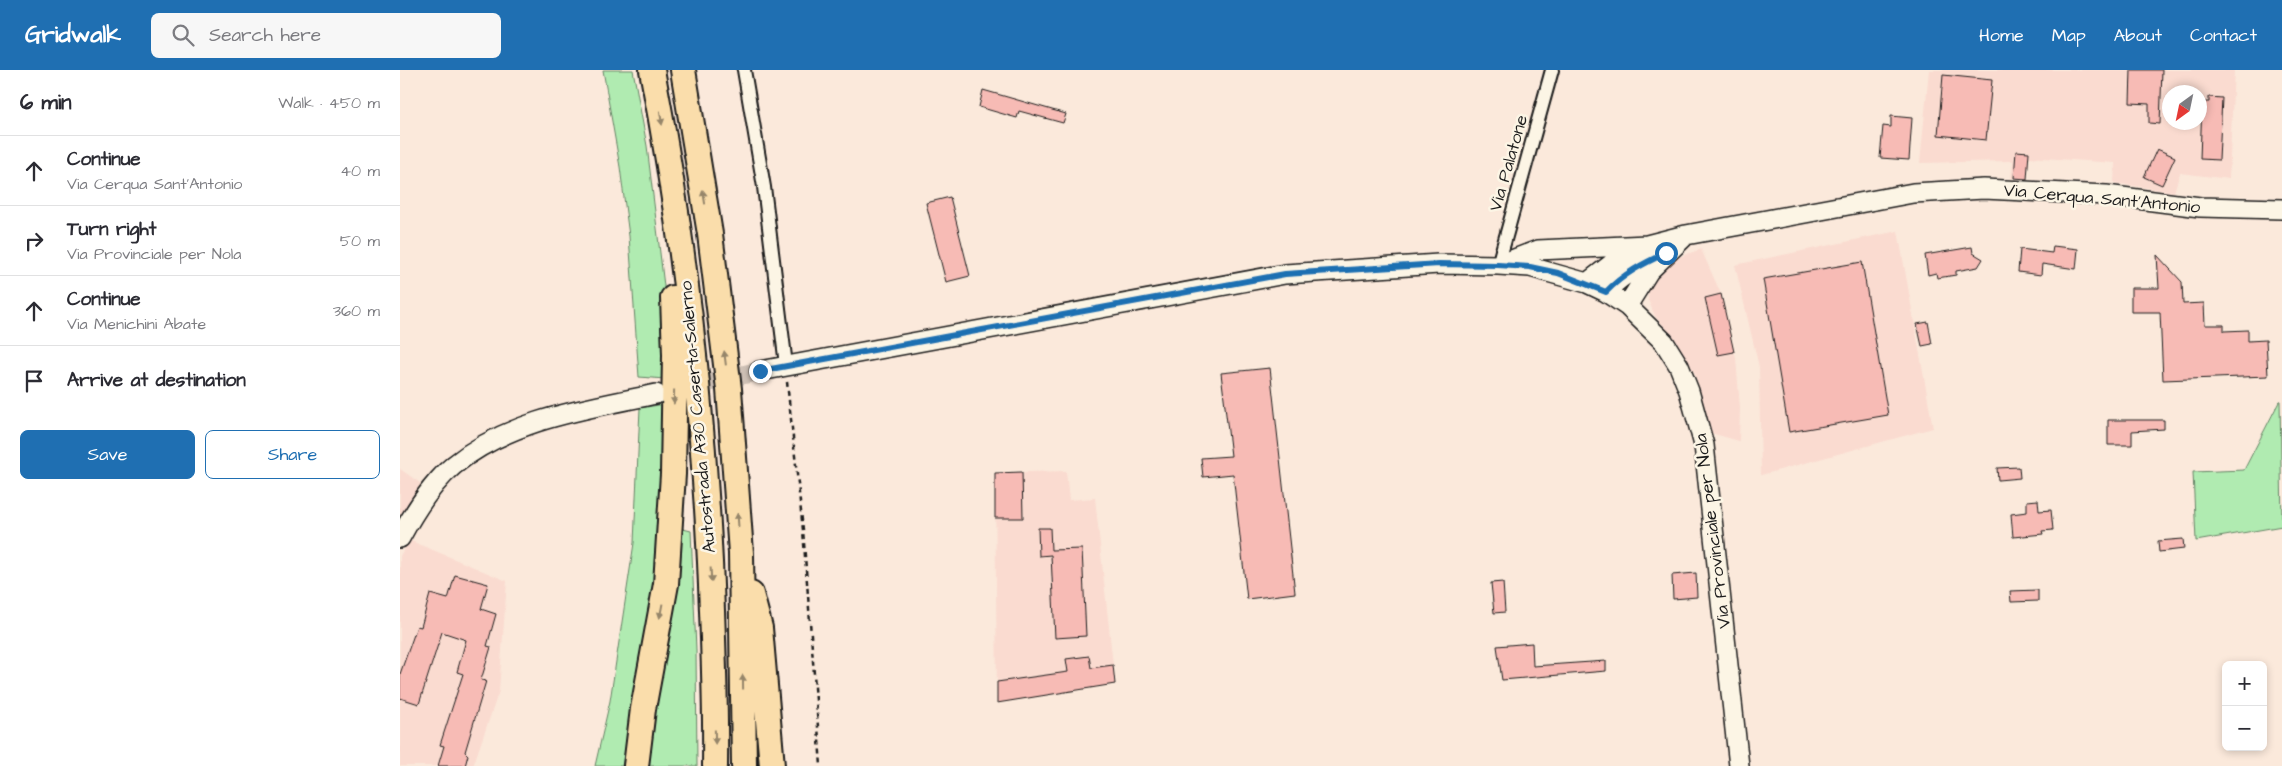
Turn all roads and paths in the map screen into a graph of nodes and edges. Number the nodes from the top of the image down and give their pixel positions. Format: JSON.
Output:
{"nodes":[{"id":1,"x":652,"y":70,"type":"edge"},
{"id":2,"x":683,"y":70,"type":"edge"},
{"id":3,"x":744,"y":70,"type":"edge"},
{"id":4,"x":1552,"y":70,"type":"edge"},
{"id":5,"x":2282,"y":210,"type":"edge"},
{"id":6,"x":1686,"y":235,"type":"junction"},
{"id":7,"x":1648,"y":245,"type":"junction"},
{"id":8,"x":1666,"y":253,"type":"junction"},
{"id":9,"x":683,"y":262,"type":"junction"},
{"id":10,"x":1498,"y":265,"type":"junction"},
{"id":11,"x":1587,"y":283,"type":"junction"},
{"id":12,"x":1606,"y":292,"type":"junction"},
{"id":13,"x":1627,"y":306,"type":"junction"},
{"id":14,"x":786,"y":365,"type":"junction"},
{"id":15,"x":760,"y":371,"type":"tunnel mouth"},
{"id":16,"x":656,"y":394,"type":"dead end"},
{"id":17,"x":400,"y":538,"type":"edge"},
{"id":18,"x":740,"y":553,"type":"junction"},
{"id":19,"x":643,"y":709,"type":"junction"},
{"id":20,"x":629,"y":766,"type":"edge"},
{"id":21,"x":636,"y":766,"type":"edge"},
{"id":22,"x":715,"y":766,"type":"edge"},
{"id":23,"x":744,"y":766,"type":"edge"},
{"id":24,"x":772,"y":766,"type":"edge"},
{"id":25,"x":821,"y":766,"type":"edge"},
{"id":26,"x":1739,"y":766,"type":"edge"}],
"edges":[{"from":1,"to":9,"type":"highway","name":"Autostrada A30 Caserta-Salerno","one_way":true},
{"from":18,"to":2,"type":"highway","name":"Autostrada A30 Caserta-Salerno","one_way":true},
{"from":3,"to":14,"type":"street"},
{"from":4,"to":10,"type":"street","name":"Via Palatone"},
{"from":5,"to":6,"type":"street","name":"Via Cerqua Sant'Antonio"},
{"from":6,"to":7,"type":"street","name":"Via Cerqua Sant'Antonio"},
{"from":6,"to":8,"type":"street"},
{"from":7,"to":10,"type":"street","name":"Via Cerqua Sant'Antonio"},
{"from":7,"to":11,"type":"street","name":"Via Cerqua Sant'Antonio"},
{"from":8,"to":12,"type":"street"},
{"from":8,"to":13,"type":"street"},
{"from":9,"to":19,"type":"highway","one_way":true},
{"from":9,"to":22,"type":"highway","name":"Autostrada A30 Caserta-Salerno","one_way":true},
{"from":10,"to":11,"type":"street","name":"Via Provinciale per Nola"},
{"from":10,"to":14,"type":"street","name":"Via Provinciale per Nola"},
{"from":11,"to":12,"type":"street","name":"Via Provinciale per Nola"},
{"from":12,"to":13,"type":"street","name":"Via Provinciale per Nola"},
{"from":13,"to":26,"type":"street","name":"Via Provinciale per Nola"},
{"from":14,"to":15,"type":"street","name":"Via Provinciale per Nola"},
{"from":14,"to":25,"type":"path"},
{"from":16,"to":17,"type":"street"},
{"from":23,"to":18,"type":"highway","name":"Autostrada A30 Caserta-Salerno","one_way":true},
{"from":18,"to":24,"type":"highway"},
{"from":19,"to":20,"type":"highway"},
{"from":19,"to":21,"type":"highway"}]}
